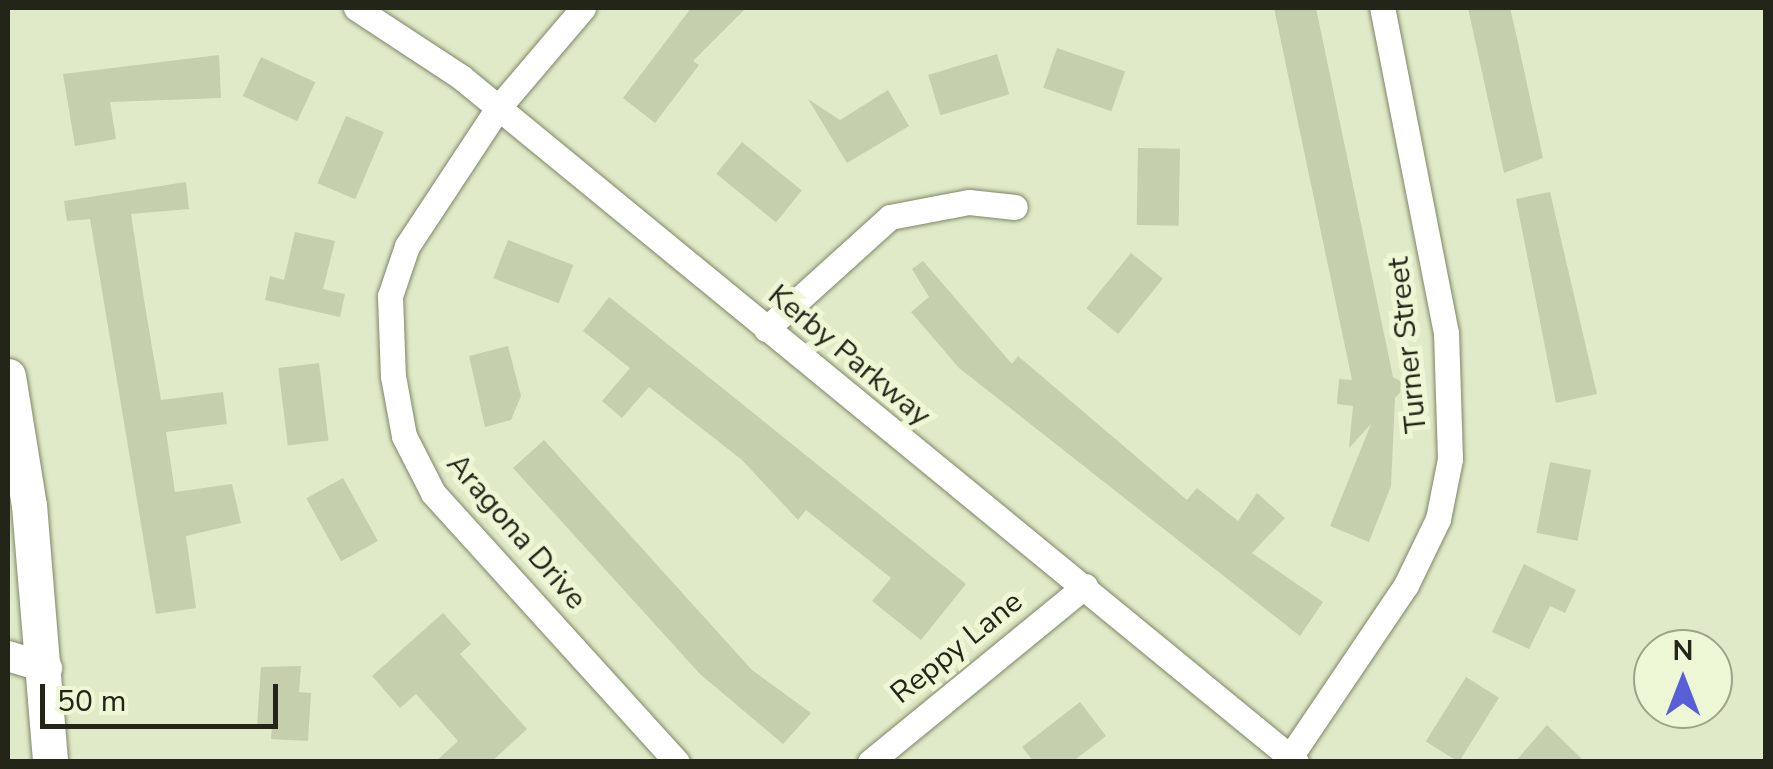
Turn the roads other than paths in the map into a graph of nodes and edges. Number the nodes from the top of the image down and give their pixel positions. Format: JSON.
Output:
{"nodes":[{"id":1,"x":356,"y":8,"type":"edge"},
{"id":2,"x":582,"y":8,"type":"edge"},
{"id":3,"x":1382,"y":8,"type":"edge"},
{"id":4,"x":498,"y":108,"type":"junction"},
{"id":5,"x":1015,"y":206,"type":"dead end"},
{"id":6,"x":766,"y":330,"type":"junction"},
{"id":7,"x":8,"y":376,"type":"edge"},
{"id":8,"x":1085,"y":586,"type":"junction"},
{"id":9,"x":8,"y":656,"type":"edge"},
{"id":10,"x":47,"y":668,"type":"junction"},
{"id":11,"x":1293,"y":759,"type":"edge"},
{"id":12,"x":50,"y":762,"type":"edge"},
{"id":13,"x":677,"y":762,"type":"edge"},
{"id":14,"x":870,"y":762,"type":"edge"}],
"edges":[{"from":1,"to":4,"type":"street","name":"Kerby Parkway"},
{"from":2,"to":4,"type":"street","name":"Aragona Drive"},
{"from":3,"to":11,"type":"street","name":"Turner Street"},
{"from":4,"to":6,"type":"street","name":"Kerby Parkway"},
{"from":4,"to":13,"type":"street","name":"Aragona Drive"},
{"from":5,"to":6,"type":"street"},
{"from":6,"to":8,"type":"street","name":"Kerby Parkway"},
{"from":7,"to":10,"type":"main road"},
{"from":8,"to":11,"type":"street","name":"Kerby Parkway"},
{"from":8,"to":14,"type":"street","name":"Reppy Lane"},
{"from":9,"to":10,"type":"street"},
{"from":10,"to":12,"type":"main road"}]}
